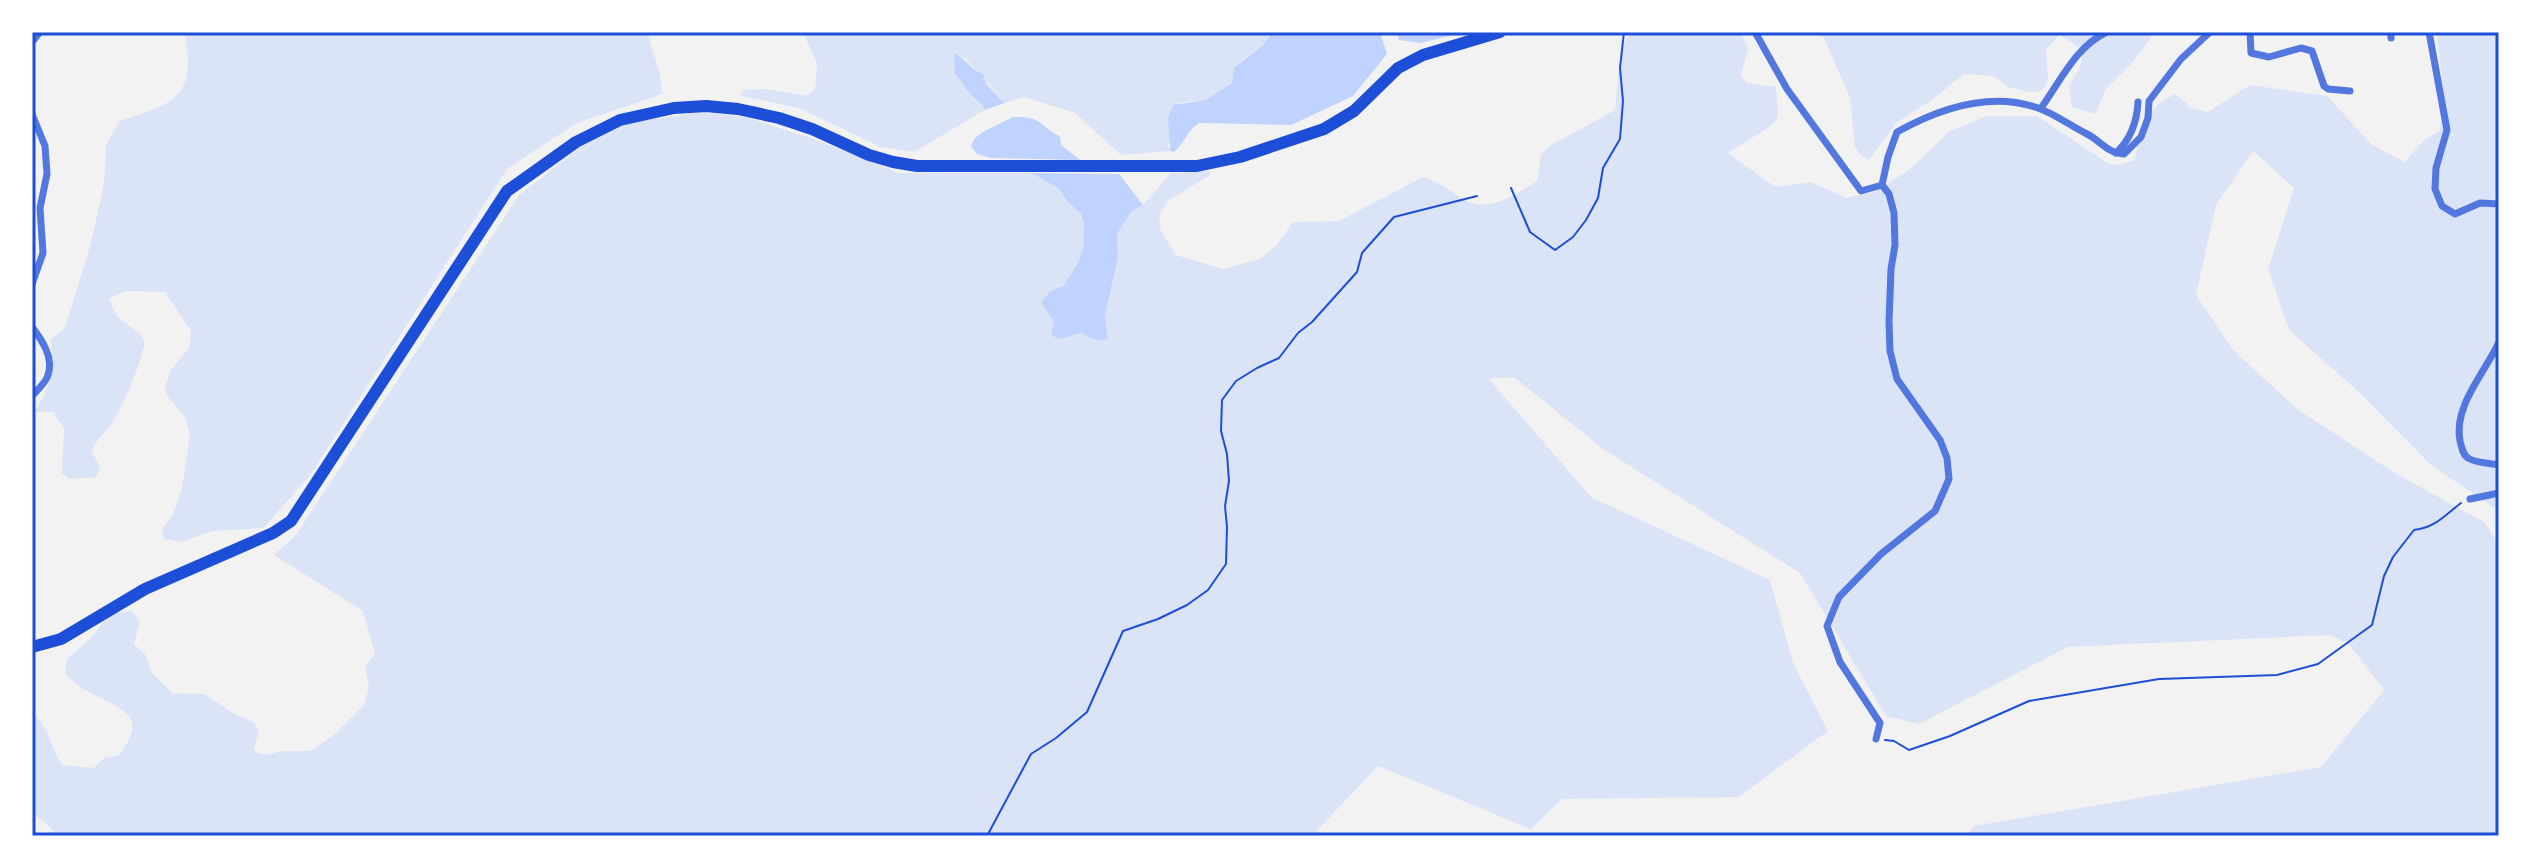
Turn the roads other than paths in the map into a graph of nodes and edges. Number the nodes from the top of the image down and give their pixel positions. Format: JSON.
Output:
{"nodes":[{"id":1,"x":40,"y":32,"type":"edge"},
{"id":2,"x":1500,"y":32,"type":"edge"},
{"id":3,"x":1755,"y":32,"type":"edge"},
{"id":4,"x":2107,"y":32,"type":"edge"},
{"id":5,"x":2210,"y":32,"type":"edge"},
{"id":6,"x":2250,"y":32,"type":"edge"},
{"id":7,"x":2429,"y":32,"type":"edge"},
{"id":8,"x":32,"y":42,"type":"edge"},
{"id":9,"x":2350,"y":91,"type":"dead end"},
{"id":10,"x":2138,"y":102,"type":"dead end"},
{"id":11,"x":2041,"y":108,"type":"junction"},
{"id":12,"x":32,"y":114,"type":"edge"},
{"id":13,"x":2116,"y":153,"type":"junction"},
{"id":14,"x":1882,"y":185,"type":"junction"},
{"id":15,"x":2499,"y":204,"type":"edge"},
{"id":16,"x":32,"y":284,"type":"edge"},
{"id":17,"x":32,"y":327,"type":"edge"},
{"id":18,"x":2499,"y":342,"type":"edge"},
{"id":19,"x":32,"y":396,"type":"edge"},
{"id":20,"x":2499,"y":465,"type":"edge"},
{"id":21,"x":2499,"y":493,"type":"edge"},
{"id":22,"x":2470,"y":499,"type":"road end"},
{"id":23,"x":32,"y":647,"type":"edge"},
{"id":24,"x":1876,"y":739,"type":"road end"}],
"edges":[{"from":1,"to":8,"type":"street"},
{"from":2,"to":23,"type":"highway"},
{"from":3,"to":14,"type":"street"},
{"from":4,"to":11,"type":"street"},
{"from":5,"to":13,"type":"street"},
{"from":6,"to":9,"type":"street"},
{"from":7,"to":15,"type":"street"},
{"from":10,"to":13,"type":"street"},
{"from":11,"to":13,"type":"street"},
{"from":11,"to":14,"type":"street"},
{"from":12,"to":16,"type":"street"},
{"from":14,"to":24,"type":"street"},
{"from":17,"to":19,"type":"street"},
{"from":18,"to":20,"type":"street"},
{"from":21,"to":22,"type":"street"}]}
